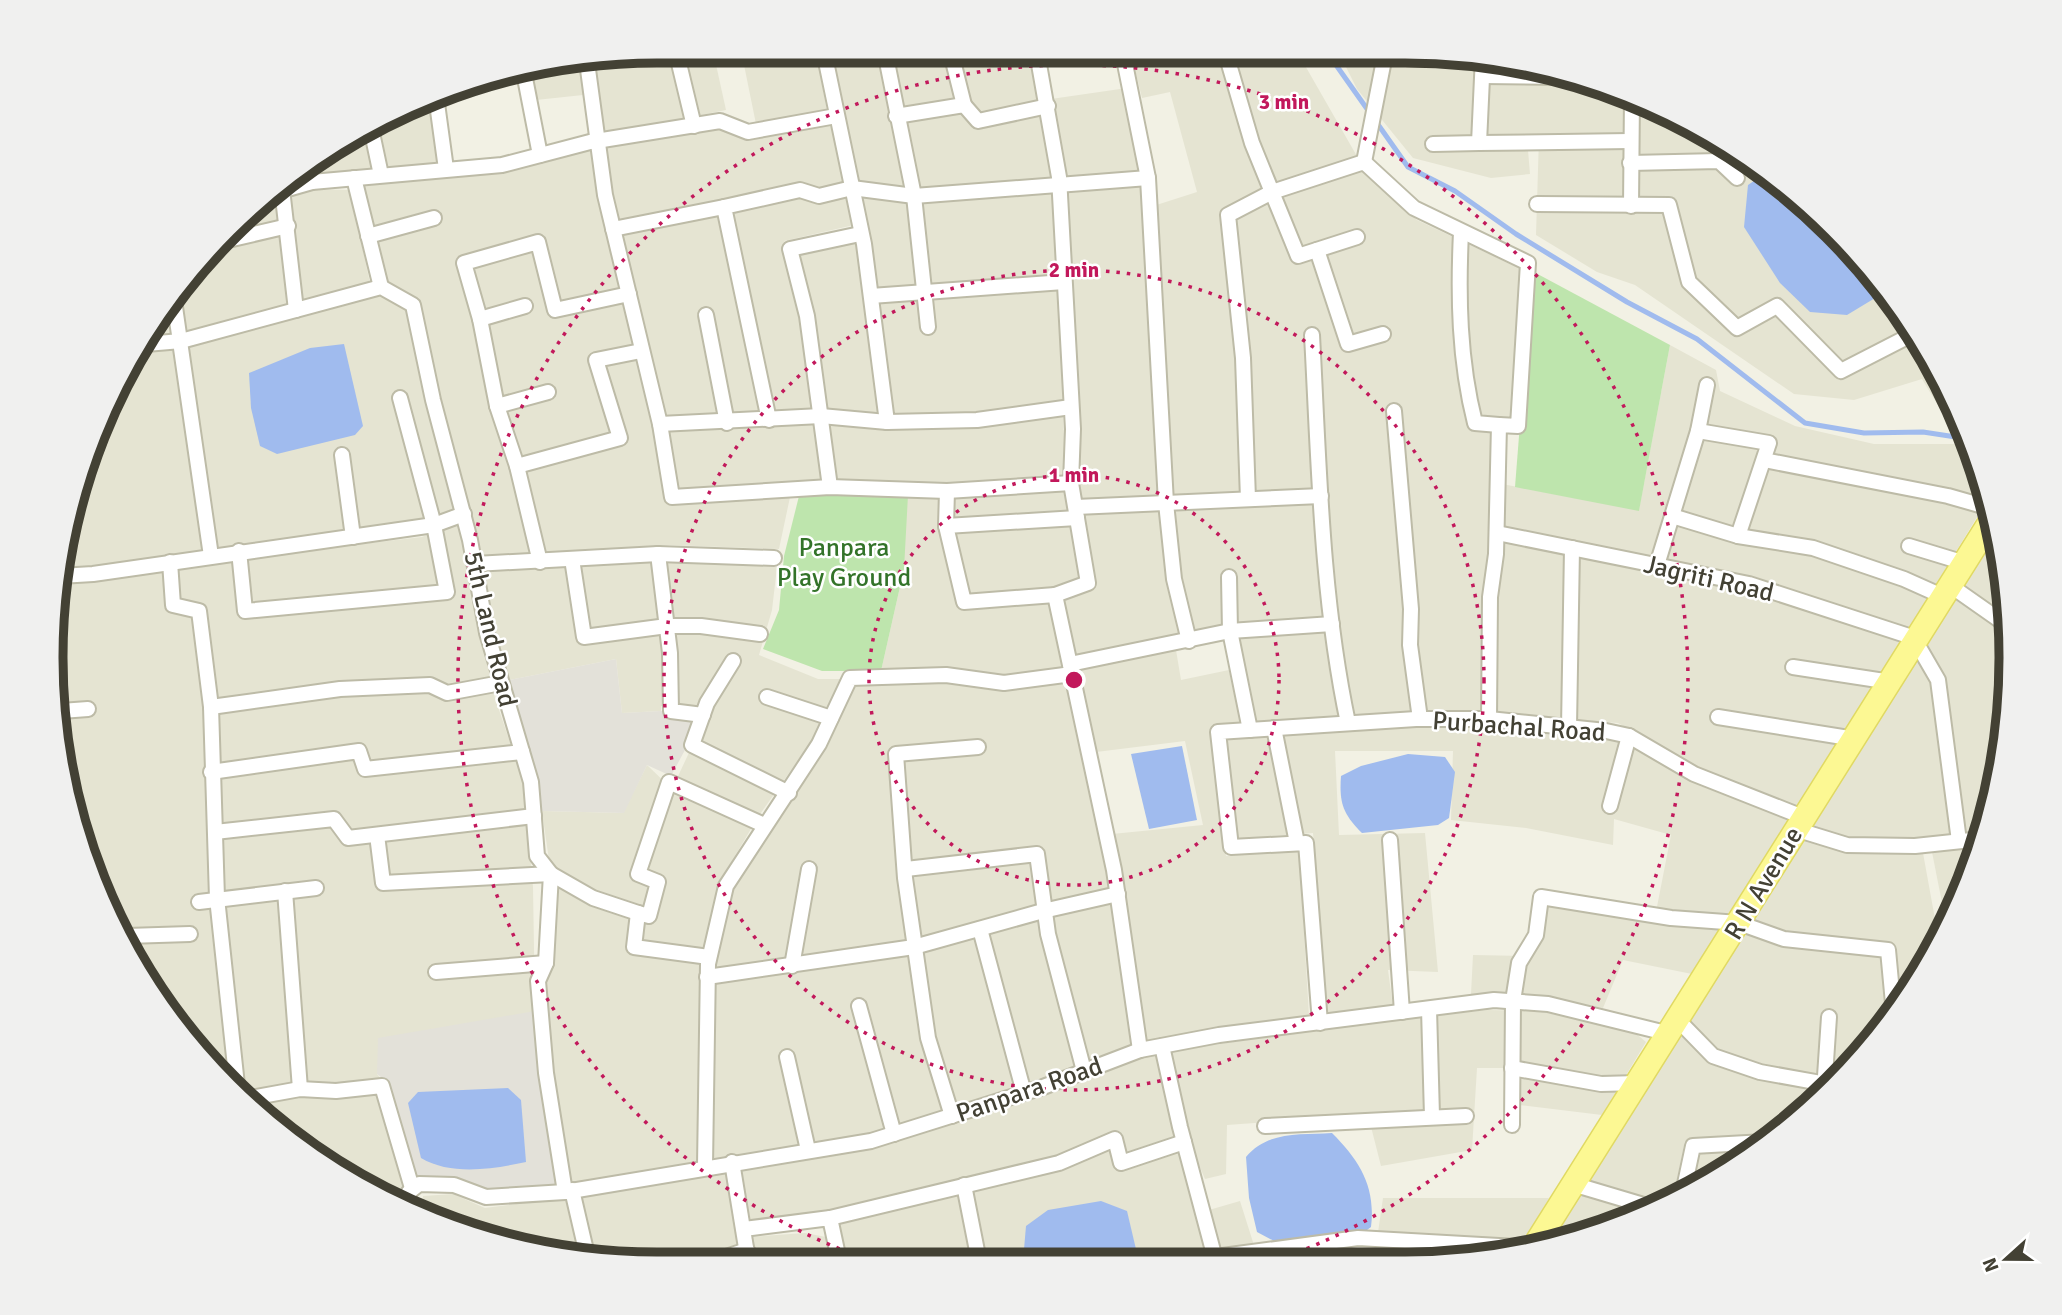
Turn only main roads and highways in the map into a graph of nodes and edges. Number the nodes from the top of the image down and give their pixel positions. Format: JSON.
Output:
{"nodes":[{"id":1,"x":1985,"y":530,"type":"edge"},
{"id":2,"x":1541,"y":1236,"type":"edge"}],
"edges":[{"from":1,"to":2,"type":"main road","name":"R N Avenue"}]}
